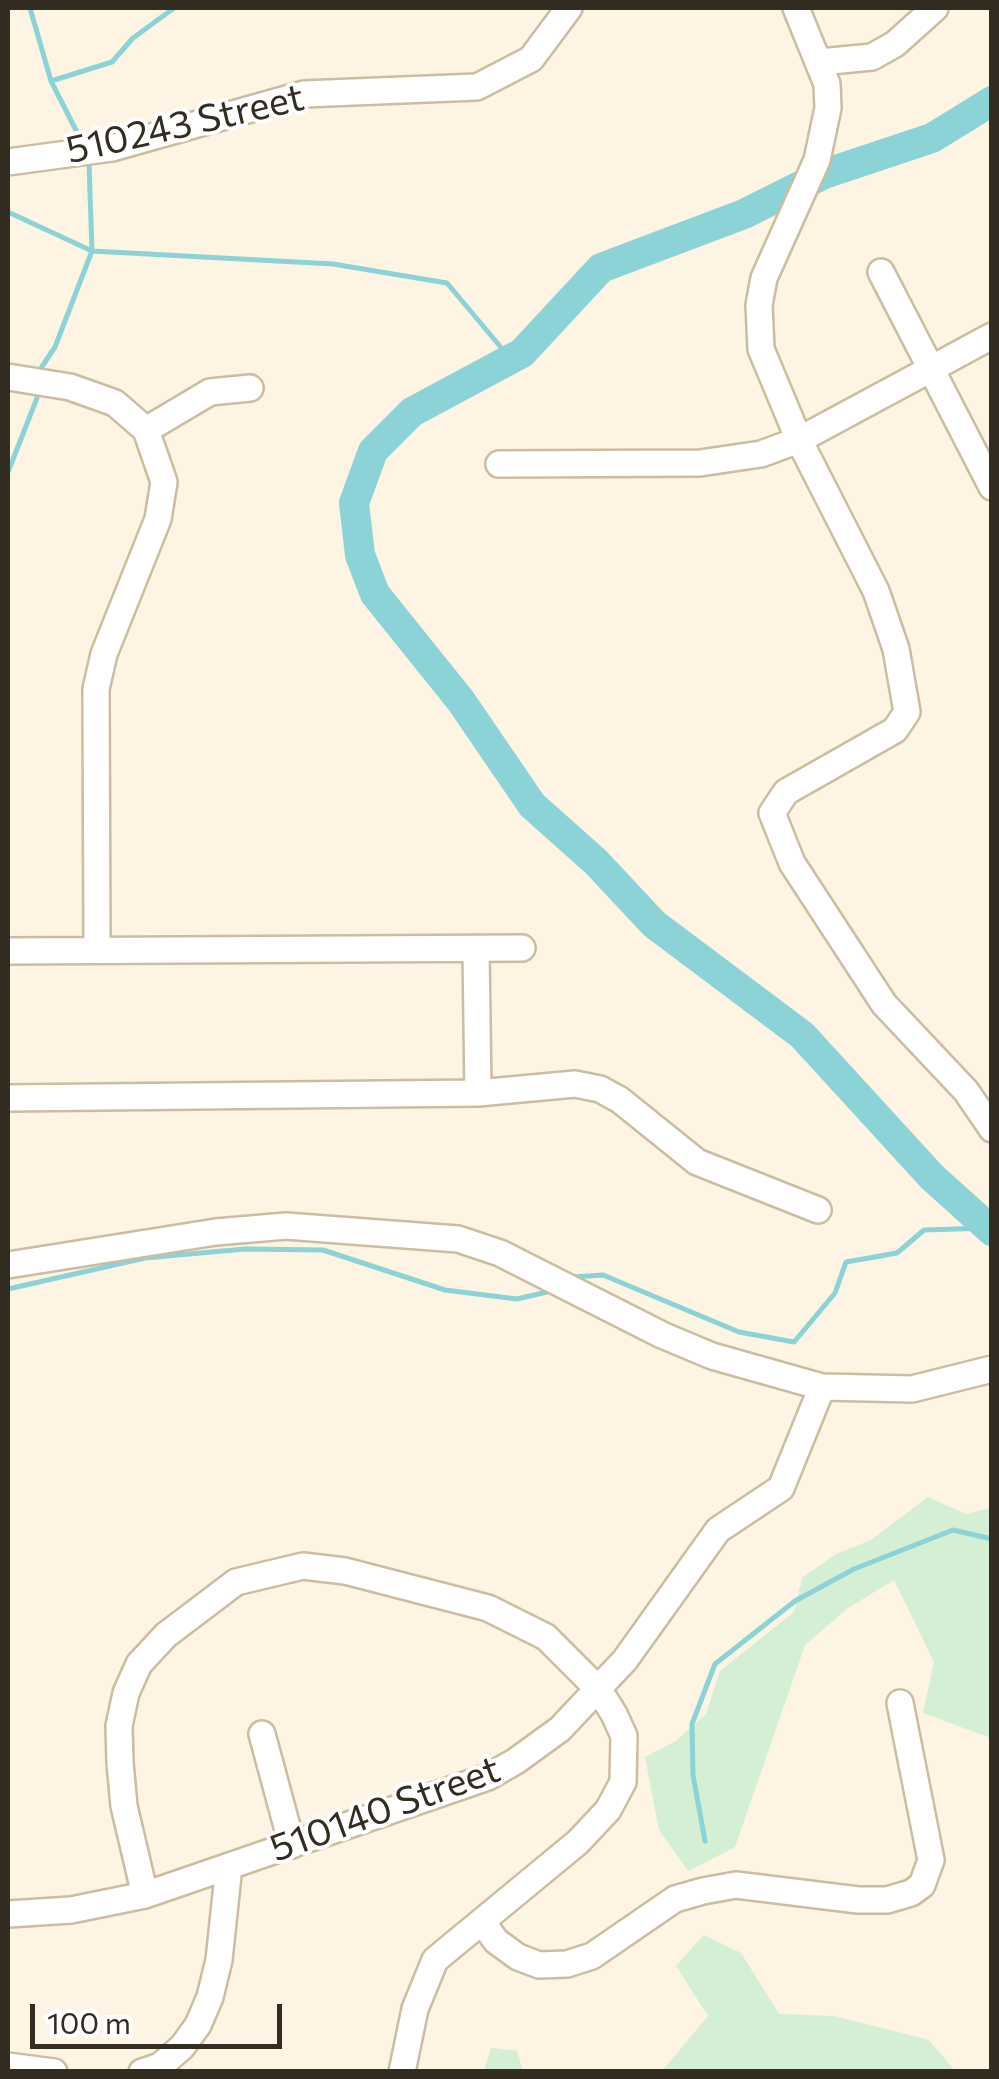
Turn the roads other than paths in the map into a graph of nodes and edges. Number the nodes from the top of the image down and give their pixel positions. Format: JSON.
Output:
{"nodes":[{"id":1,"x":570,"y":8,"type":"edge"},
{"id":2,"x":796,"y":8,"type":"edge"},
{"id":3,"x":935,"y":8,"type":"edge"},
{"id":4,"x":820,"y":62,"type":"junction"},
{"id":5,"x":8,"y":162,"type":"edge"},
{"id":6,"x":881,"y":272,"type":"dead end"},
{"id":7,"x":992,"y":336,"type":"edge"},
{"id":8,"x":930,"y":368,"type":"junction"},
{"id":9,"x":8,"y":376,"type":"edge"},
{"id":10,"x":250,"y":388,"type":"dead end"},
{"id":11,"x":146,"y":430,"type":"junction"},
{"id":12,"x":799,"y":440,"type":"junction"},
{"id":13,"x":499,"y":464,"type":"dead end"},
{"id":14,"x":992,"y":487,"type":"edge"},
{"id":15,"x":522,"y":948,"type":"dead end"},
{"id":16,"x":97,"y":950,"type":"junction"},
{"id":17,"x":476,"y":950,"type":"junction"},
{"id":18,"x":8,"y":951,"type":"edge"},
{"id":19,"x":478,"y":1094,"type":"junction"},
{"id":20,"x":8,"y":1098,"type":"edge"},
{"id":21,"x":992,"y":1129,"type":"edge"},
{"id":22,"x":818,"y":1210,"type":"dead end"},
{"id":23,"x":8,"y":1265,"type":"edge"},
{"id":24,"x":992,"y":1369,"type":"edge"},
{"id":25,"x":822,"y":1387,"type":"junction"},
{"id":26,"x":599,"y":1690,"type":"junction"},
{"id":27,"x":900,"y":1702,"type":"dead end"},
{"id":28,"x":262,"y":1734,"type":"dead end"},
{"id":29,"x":292,"y":1844,"type":"junction"},
{"id":30,"x":229,"y":1866,"type":"junction"},
{"id":31,"x":146,"y":1895,"type":"junction"},
{"id":32,"x":8,"y":1914,"type":"edge"},
{"id":33,"x":483,"y":1924,"type":"junction"},
{"id":34,"x":8,"y":2066,"type":"edge"},
{"id":35,"x":54,"y":2072,"type":"edge"},
{"id":36,"x":142,"y":2072,"type":"edge"},
{"id":37,"x":402,"y":2072,"type":"edge"}],
"edges":[{"from":1,"to":5,"type":"street","name":"510243 Street"},
{"from":2,"to":4,"type":"street"},
{"from":3,"to":4,"type":"street"},
{"from":4,"to":12,"type":"street"},
{"from":6,"to":8,"type":"street"},
{"from":7,"to":8,"type":"street"},
{"from":8,"to":12,"type":"street"},
{"from":8,"to":14,"type":"street"},
{"from":9,"to":11,"type":"street"},
{"from":10,"to":11,"type":"street"},
{"from":11,"to":16,"type":"street"},
{"from":12,"to":13,"type":"street"},
{"from":12,"to":21,"type":"street"},
{"from":15,"to":17,"type":"street"},
{"from":16,"to":17,"type":"street"},
{"from":16,"to":18,"type":"street"},
{"from":17,"to":19,"type":"street"},
{"from":19,"to":20,"type":"street"},
{"from":19,"to":22,"type":"street"},
{"from":23,"to":25,"type":"street"},
{"from":24,"to":25,"type":"street"},
{"from":25,"to":26,"type":"street","name":"510140 Street"},
{"from":26,"to":29,"type":"street","name":"510140 Street"},
{"from":26,"to":31,"type":"street"},
{"from":26,"to":33,"type":"street"},
{"from":27,"to":33,"type":"street"},
{"from":28,"to":29,"type":"street"},
{"from":29,"to":30,"type":"street","name":"510140 Street"},
{"from":30,"to":31,"type":"street","name":"510140 Street"},
{"from":30,"to":36,"type":"street"},
{"from":31,"to":32,"type":"street","name":"510140 Street"},
{"from":33,"to":37,"type":"street"},
{"from":34,"to":35,"type":"street"}]}
